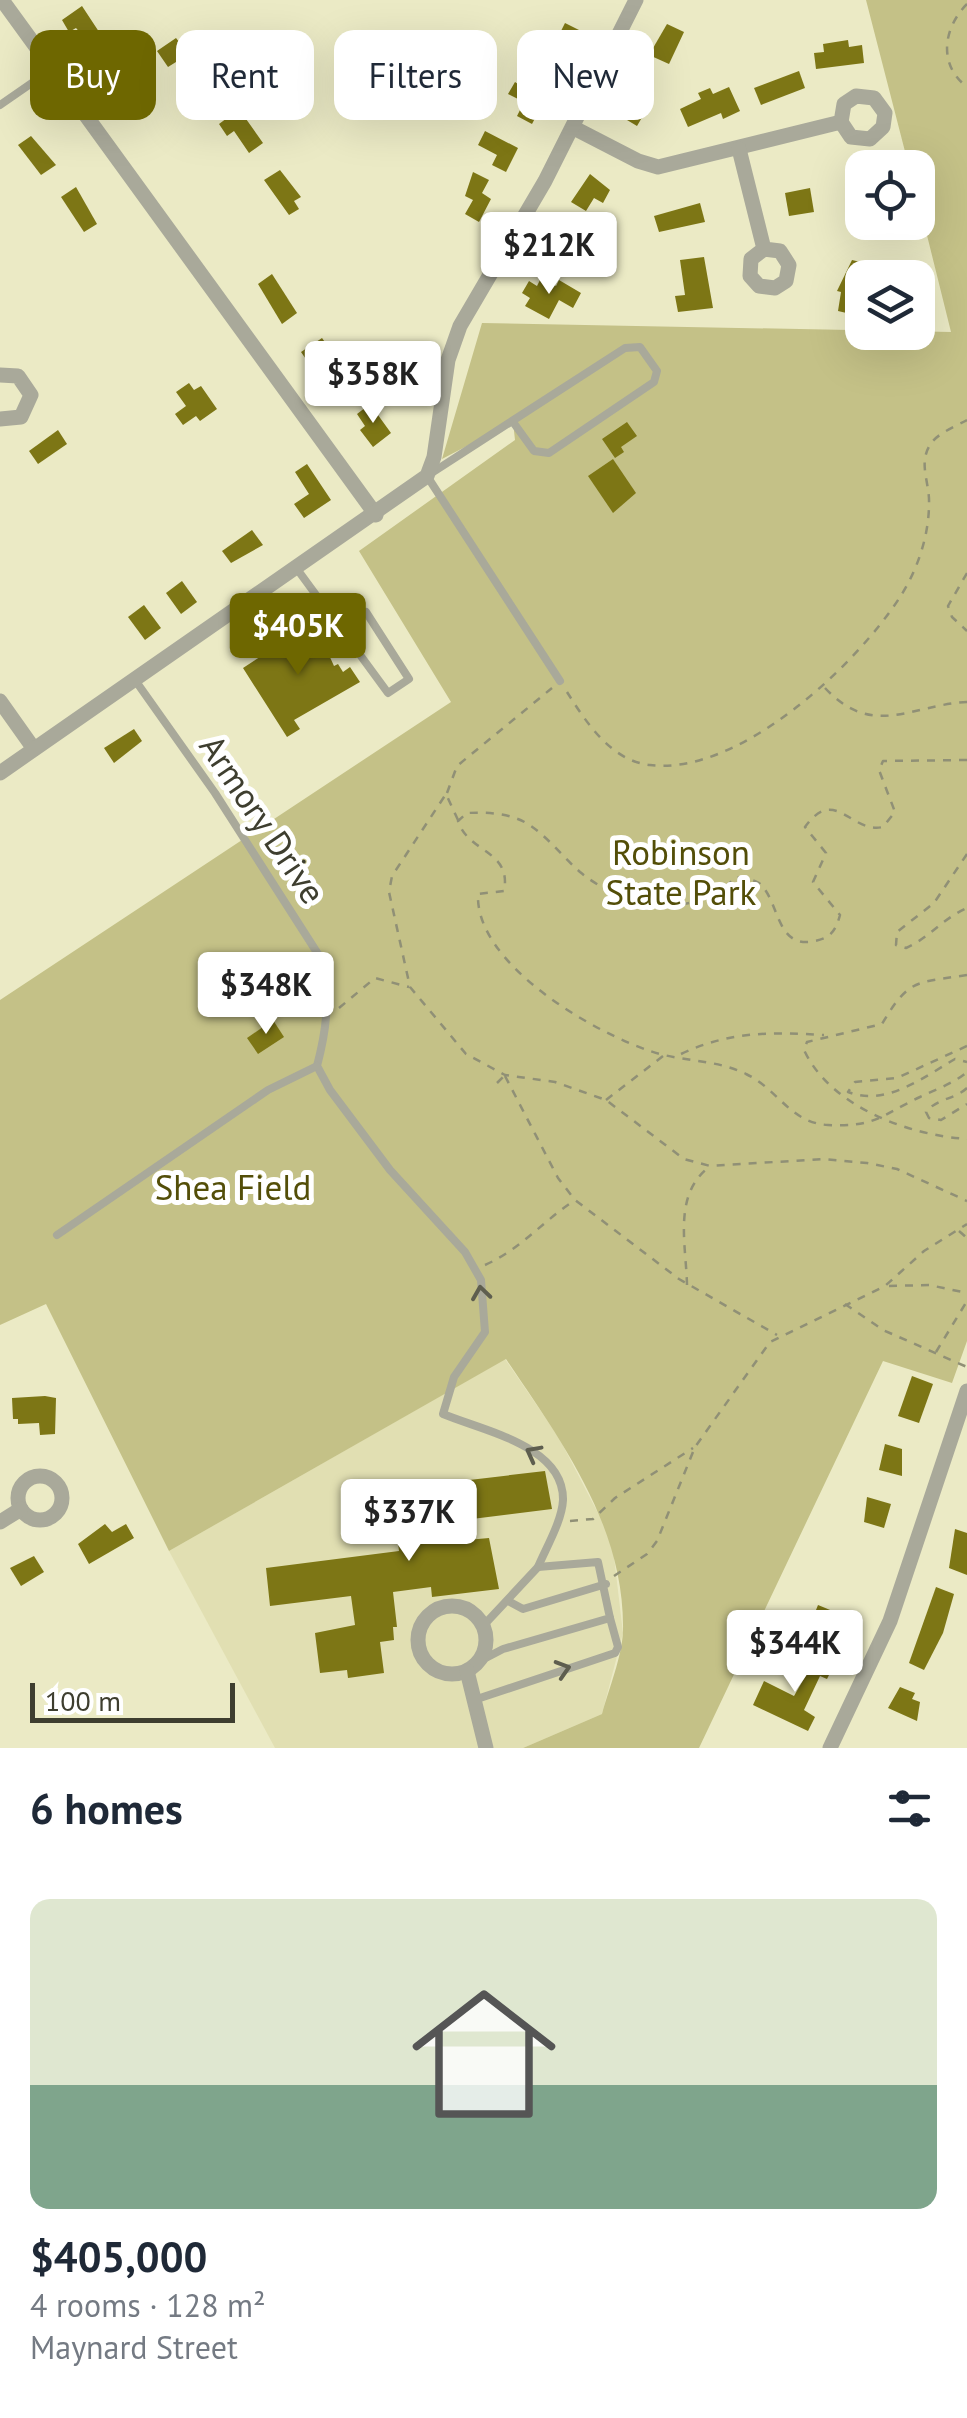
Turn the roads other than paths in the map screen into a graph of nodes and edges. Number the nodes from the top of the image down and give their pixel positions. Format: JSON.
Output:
{"nodes":[{"id":1,"x":2,"y":0,"type":"edge"},
{"id":2,"x":636,"y":0,"type":"edge"},
{"id":3,"x":30,"y":39,"type":"edge"},
{"id":4,"x":30,"y":85,"type":"edge"},
{"id":5,"x":0,"y":106,"type":"edge"},
{"id":6,"x":89,"y":120,"type":"edge"},
{"id":7,"x":840,"y":122,"type":"dead end"},
{"id":8,"x":574,"y":128,"type":"junction"},
{"id":9,"x":739,"y":149,"type":"junction"},
{"id":10,"x":764,"y":249,"type":"dead end"},
{"id":11,"x":0,"y":376,"type":"edge"},
{"id":12,"x":0,"y":419,"type":"edge"},
{"id":13,"x":513,"y":422,"type":"junction"},
{"id":14,"x":427,"y":476,"type":"junction"},
{"id":15,"x":376,"y":515,"type":"junction"},
{"id":16,"x":297,"y":569,"type":"junction"},
{"id":17,"x":340,"y":628,"type":"junction"},
{"id":18,"x":135,"y":680,"type":"junction"},
{"id":19,"x":560,"y":681,"type":"road end"},
{"id":20,"x":0,"y":701,"type":"edge"},
{"id":21,"x":34,"y":749,"type":"junction"},
{"id":22,"x":0,"y":773,"type":"edge"},
{"id":23,"x":317,"y":1066,"type":"junction"},
{"id":24,"x":56,"y":1235,"type":"dead end"},
{"id":25,"x":967,"y":1391,"type":"edge"},
{"id":26,"x":960,"y":1435,"type":"edge"},
{"id":27,"x":21,"y":1510,"type":"dead end"},
{"id":28,"x":0,"y":1522,"type":"edge"},
{"id":29,"x":538,"y":1567,"type":"junction"},
{"id":30,"x":606,"y":1584,"type":"junction"},
{"id":31,"x":510,"y":1602,"type":"junction"},
{"id":32,"x":610,"y":1618,"type":"junction"},
{"id":33,"x":483,"y":1626,"type":"junction"},
{"id":34,"x":472,"y":1667,"type":"junction"},
{"id":35,"x":477,"y":1700,"type":"junction"},
{"id":36,"x":486,"y":1748,"type":"edge"},
{"id":37,"x":830,"y":1748,"type":"edge"}],
"edges":[{"from":1,"to":3,"type":"street"},
{"from":2,"to":8,"type":"street"},
{"from":4,"to":5,"type":"lane"},
{"from":6,"to":15,"type":"street"},
{"from":7,"to":9,"type":"street"},
{"from":8,"to":9,"type":"street"},
{"from":8,"to":14,"type":"street"},
{"from":9,"to":10,"type":"street"},
{"from":11,"to":12,"type":"street"},
{"from":13,"to":13,"type":"lane"},
{"from":13,"to":14,"type":"lane"},
{"from":14,"to":15,"type":"street"},
{"from":14,"to":19,"type":"lane"},
{"from":15,"to":16,"type":"street"},
{"from":16,"to":17,"type":"lane"},
{"from":16,"to":18,"type":"street"},
{"from":17,"to":17,"type":"lane"},
{"from":18,"to":21,"type":"street"},
{"from":18,"to":23,"type":"lane","name":"Armory Drive"},
{"from":20,"to":21,"type":"street"},
{"from":21,"to":22,"type":"street"},
{"from":23,"to":24,"type":"lane"},
{"from":29,"to":23,"type":"lane","one_way":true},
{"from":25,"to":26,"type":"street"},
{"from":26,"to":37,"type":"street"},
{"from":27,"to":28,"type":"street"},
{"from":29,"to":30,"type":"lane"},
{"from":29,"to":31,"type":"lane"},
{"from":30,"to":31,"type":"lane"},
{"from":30,"to":32,"type":"lane"},
{"from":31,"to":33,"type":"lane"},
{"from":32,"to":34,"type":"lane"},
{"from":35,"to":32,"type":"lane","one_way":true},
{"from":33,"to":34,"type":"street"},
{"from":33,"to":34,"type":"street"},
{"from":34,"to":35,"type":"street"},
{"from":35,"to":36,"type":"street"}]}
